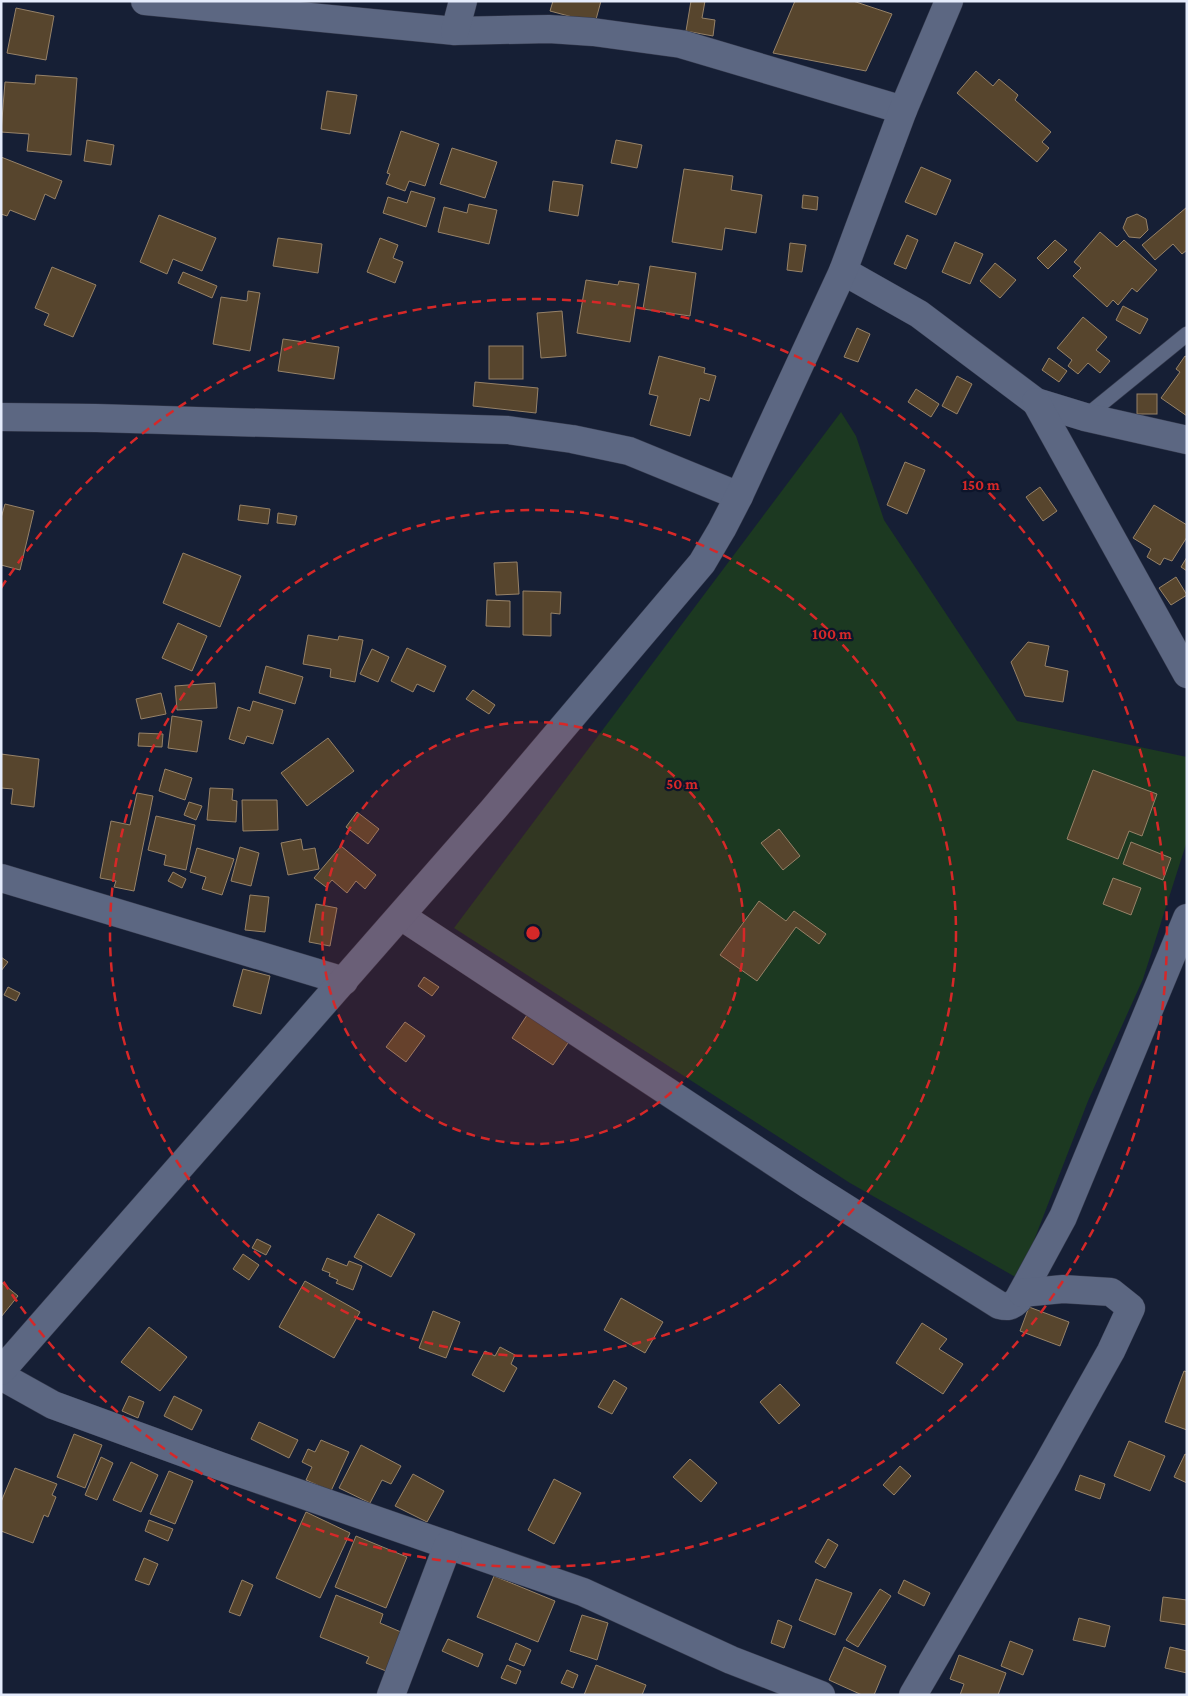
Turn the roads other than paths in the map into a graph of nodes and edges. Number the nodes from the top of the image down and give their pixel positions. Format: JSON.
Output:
{"nodes":[{"id":1,"x":145,"y":1,"type":"edge"},
{"id":2,"x":463,"y":1,"type":"edge"},
{"id":3,"x":949,"y":1,"type":"edge"},
{"id":4,"x":456,"y":31,"type":"junction"},
{"id":5,"x":904,"y":110,"type":"junction"},
{"id":6,"x":843,"y":271,"type":"junction"},
{"id":7,"x":1187,"y":334,"type":"edge"},
{"id":8,"x":1036,"y":402,"type":"junction"},
{"id":9,"x":1,"y":417,"type":"edge"},
{"id":10,"x":1085,"y":417,"type":"junction"},
{"id":11,"x":1187,"y":440,"type":"edge"},
{"id":12,"x":739,"y":496,"type":"junction"},
{"id":13,"x":1187,"y":674,"type":"edge"},
{"id":14,"x":1,"y":878,"type":"edge"},
{"id":15,"x":400,"y":916,"type":"junction"},
{"id":16,"x":1187,"y":918,"type":"edge"},
{"id":17,"x":344,"y":981,"type":"junction"},
{"id":18,"x":1022,"y":1293,"type":"junction"},
{"id":19,"x":1,"y":1370,"type":"edge"},
{"id":20,"x":1,"y":1376,"type":"edge"},
{"id":21,"x":448,"y":1545,"type":"junction"},
{"id":22,"x":391,"y":1695,"type":"edge"},
{"id":23,"x":821,"y":1695,"type":"edge"},
{"id":24,"x":914,"y":1695,"type":"edge"}],
"edges":[{"from":1,"to":4,"type":"street"},
{"from":2,"to":4,"type":"street"},
{"from":3,"to":5,"type":"street"},
{"from":4,"to":5,"type":"street"},
{"from":5,"to":6,"type":"street"},
{"from":6,"to":8,"type":"street"},
{"from":6,"to":12,"type":"street"},
{"from":7,"to":10,"type":"lane"},
{"from":8,"to":10,"type":"street"},
{"from":8,"to":13,"type":"street"},
{"from":9,"to":12,"type":"street"},
{"from":10,"to":11,"type":"street"},
{"from":12,"to":15,"type":"street"},
{"from":14,"to":17,"type":"street"},
{"from":15,"to":17,"type":"street"},
{"from":15,"to":18,"type":"street"},
{"from":16,"to":18,"type":"street"},
{"from":17,"to":19,"type":"street"},
{"from":18,"to":24,"type":"street"},
{"from":20,"to":21,"type":"street"},
{"from":21,"to":22,"type":"street"},
{"from":21,"to":23,"type":"street"}]}
